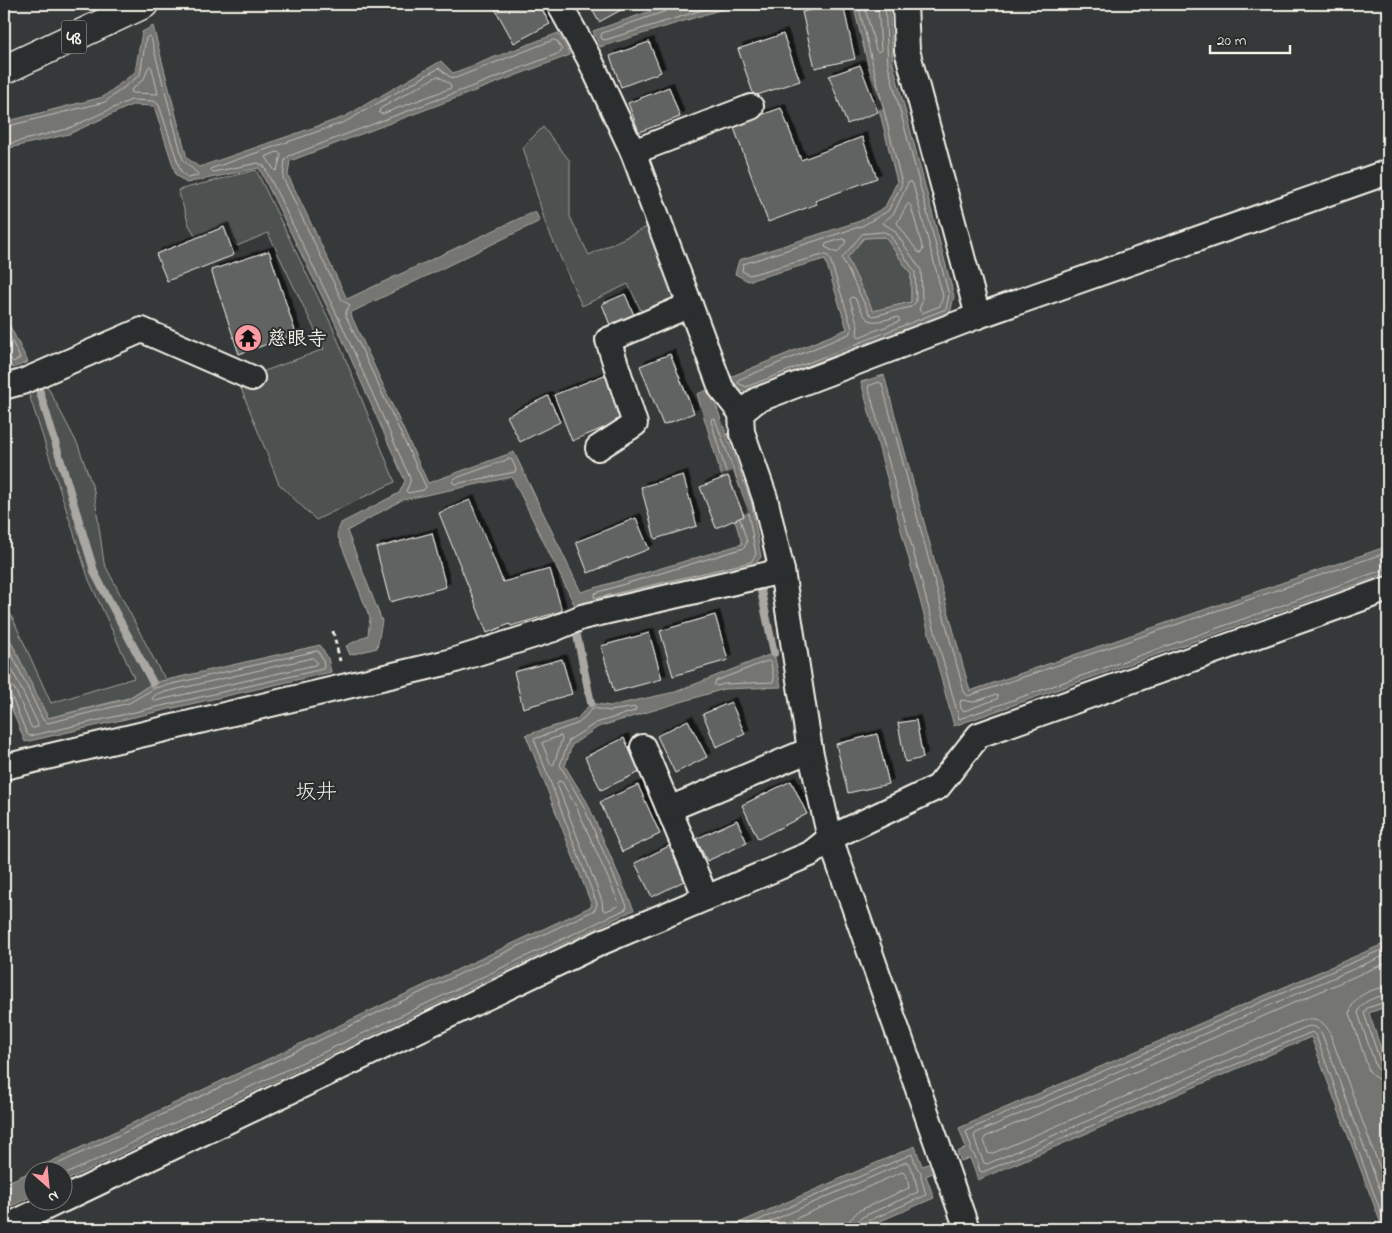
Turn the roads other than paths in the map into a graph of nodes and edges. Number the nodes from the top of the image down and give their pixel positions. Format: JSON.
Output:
{"nodes":[{"id":1,"x":144,"y":4,"type":"edge"},
{"id":2,"x":559,"y":4,"type":"edge"},
{"id":3,"x":905,"y":4,"type":"edge"},
{"id":4,"x":4,"y":70,"type":"edge"},
{"id":5,"x":751,"y":106,"type":"dead end"},
{"id":6,"x":633,"y":152,"type":"junction"},
{"id":7,"x":1388,"y":172,"type":"edge"},
{"id":8,"x":690,"y":305,"type":"junction"},
{"id":9,"x":978,"y":316,"type":"junction"},
{"id":10,"x":252,"y":378,"type":"dead end"},
{"id":11,"x":4,"y":384,"type":"edge"},
{"id":12,"x":741,"y":413,"type":"junction"},
{"id":13,"x":598,"y":448,"type":"dead end"},
{"id":14,"x":782,"y":571,"type":"junction"},
{"id":15,"x":1388,"y":589,"type":"edge"},
{"id":16,"x":643,"y":747,"type":"dead end"},
{"id":17,"x":810,"y":750,"type":"junction"},
{"id":18,"x":4,"y":767,"type":"edge"},
{"id":19,"x":669,"y":809,"type":"junction"},
{"id":20,"x":830,"y":838,"type":"junction"},
{"id":21,"x":706,"y":898,"type":"junction"},
{"id":22,"x":72,"y":1195,"type":"edge"},
{"id":23,"x":41,"y":1210,"type":"edge"},
{"id":24,"x":4,"y":1228,"type":"edge"},
{"id":25,"x":968,"y":1229,"type":"edge"}],
"edges":[{"from":1,"to":4,"type":"main road","number":"48"},
{"from":2,"to":6,"type":"street"},
{"from":3,"to":9,"type":"street"},
{"from":5,"to":6,"type":"street"},
{"from":6,"to":8,"type":"street"},
{"from":7,"to":9,"type":"street"},
{"from":8,"to":12,"type":"street"},
{"from":8,"to":13,"type":"street"},
{"from":9,"to":12,"type":"street"},
{"from":10,"to":11,"type":"street"},
{"from":12,"to":14,"type":"street"},
{"from":14,"to":17,"type":"street"},
{"from":14,"to":18,"type":"street"},
{"from":15,"to":20,"type":"street"},
{"from":16,"to":19,"type":"street"},
{"from":17,"to":19,"type":"street"},
{"from":17,"to":20,"type":"street"},
{"from":19,"to":21,"type":"street"},
{"from":20,"to":21,"type":"street"},
{"from":20,"to":25,"type":"street"},
{"from":21,"to":22,"type":"street"},
{"from":23,"to":24,"type":"street"}]}
